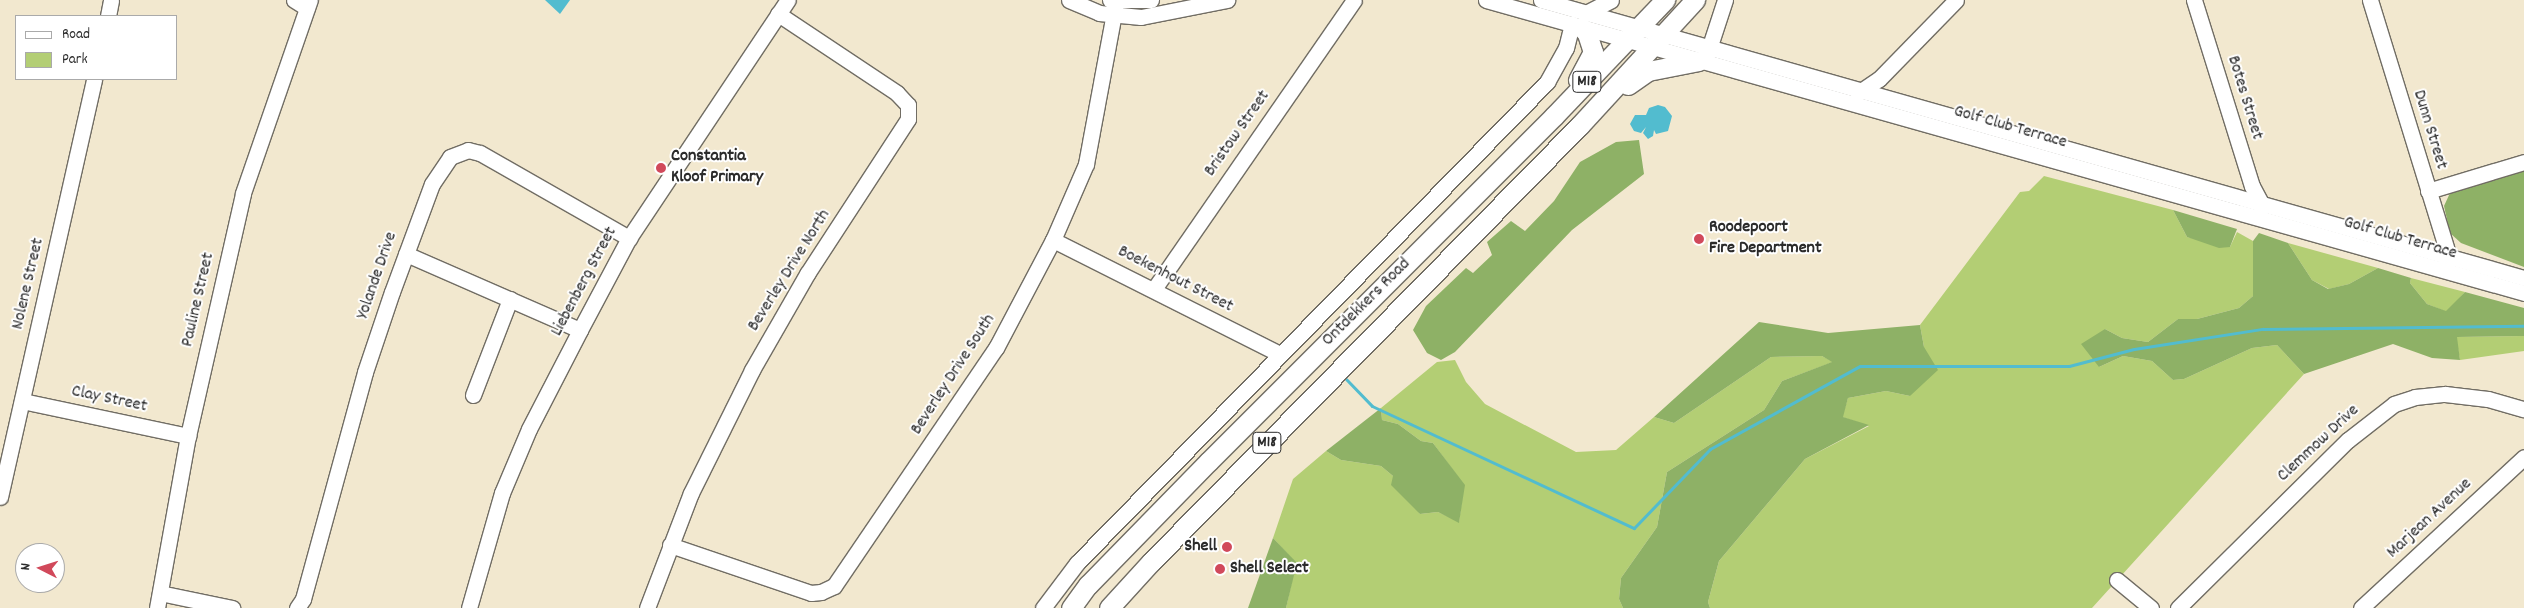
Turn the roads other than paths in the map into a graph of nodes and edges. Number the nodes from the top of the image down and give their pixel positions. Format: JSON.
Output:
{"nodes":[{"id":1,"x":111,"y":0,"type":"edge"},
{"id":2,"x":788,"y":0,"type":"edge"},
{"id":3,"x":1069,"y":0,"type":"edge"},
{"id":4,"x":1151,"y":0,"type":"edge"},
{"id":5,"x":1227,"y":0,"type":"edge"},
{"id":6,"x":1354,"y":0,"type":"edge"},
{"id":7,"x":1486,"y":0,"type":"edge"},
{"id":8,"x":1541,"y":0,"type":"edge"},
{"id":9,"x":1611,"y":0,"type":"edge"},
{"id":10,"x":1665,"y":0,"type":"edge"},
{"id":11,"x":1695,"y":0,"type":"edge"},
{"id":12,"x":1725,"y":0,"type":"edge"},
{"id":13,"x":1956,"y":0,"type":"edge"},
{"id":14,"x":2194,"y":0,"type":"edge"},
{"id":15,"x":2370,"y":0,"type":"edge"},
{"id":16,"x":304,"y":3,"type":"edge"},
{"id":17,"x":1113,"y":6,"type":"edge"},
{"id":18,"x":778,"y":14,"type":"junction"},
{"id":19,"x":108,"y":15,"type":"edge"},
{"id":20,"x":1580,"y":21,"type":"junction"},
{"id":21,"x":1633,"y":35,"type":"junction"},
{"id":22,"x":1654,"y":42,"type":"junction"},
{"id":23,"x":1704,"y":57,"type":"junction"},
{"id":24,"x":94,"y":80,"type":"edge"},
{"id":25,"x":1865,"y":95,"type":"junction"},
{"id":26,"x":1554,"y":116,"type":"junction"},
{"id":27,"x":1580,"y":125,"type":"junction"},
{"id":28,"x":2524,"y":162,"type":"edge"},
{"id":29,"x":2428,"y":191,"type":"junction"},
{"id":30,"x":2260,"y":212,"type":"junction"},
{"id":31,"x":629,"y":238,"type":"junction"},
{"id":32,"x":1053,"y":240,"type":"junction"},
{"id":33,"x":406,"y":254,"type":"junction"},
{"id":34,"x":2446,"y":264,"type":"junction"},
{"id":35,"x":2524,"y":278,"type":"edge"},
{"id":36,"x":1154,"y":289,"type":"junction"},
{"id":37,"x":2524,"y":293,"type":"edge"},
{"id":38,"x":510,"y":299,"type":"junction"},
{"id":39,"x":580,"y":330,"type":"junction"},
{"id":40,"x":1280,"y":354,"type":"junction"},
{"id":41,"x":472,"y":395,"type":"dead end"},
{"id":42,"x":22,"y":401,"type":"junction"},
{"id":43,"x":2524,"y":409,"type":"edge"},
{"id":44,"x":188,"y":436,"type":"junction"},
{"id":45,"x":2524,"y":456,"type":"edge"},
{"id":46,"x":0,"y":497,"type":"edge"},
{"id":47,"x":670,"y":545,"type":"junction"},
{"id":48,"x":2117,"y":580,"type":"dead end"},
{"id":49,"x":160,"y":593,"type":"junction"},
{"id":50,"x":157,"y":608,"type":"edge"},
{"id":51,"x":232,"y":608,"type":"edge"},
{"id":52,"x":297,"y":608,"type":"edge"},
{"id":53,"x":470,"y":608,"type":"edge"},
{"id":54,"x":647,"y":608,"type":"edge"},
{"id":55,"x":1043,"y":608,"type":"edge"},
{"id":56,"x":1071,"y":608,"type":"edge"},
{"id":57,"x":1109,"y":608,"type":"edge"},
{"id":58,"x":2151,"y":608,"type":"edge"},
{"id":59,"x":2178,"y":608,"type":"edge"},
{"id":60,"x":2361,"y":608,"type":"edge"}],
"edges":[{"from":1,"to":19,"type":"street"},
{"from":2,"to":18,"type":"street","name":"Liebenberg Street"},
{"from":3,"to":17,"type":"street"},
{"from":4,"to":17,"type":"street"},
{"from":5,"to":17,"type":"street"},
{"from":6,"to":36,"type":"street","name":"Bristow Street"},
{"from":7,"to":20,"type":"street","name":"Golf Club Terrace"},
{"from":8,"to":20,"type":"street","name":"Golf Club Terrace"},
{"from":9,"to":20,"type":"street"},
{"from":10,"to":21,"type":"main road","name":"Ontdekkers Road","number":"M18"},
{"from":11,"to":22,"type":"main road","name":"Ontdekkers Road","number":"M18"},
{"from":12,"to":23,"type":"street"},
{"from":13,"to":25,"type":"street"},
{"from":14,"to":30,"type":"street","name":"Botes Street"},
{"from":15,"to":29,"type":"street","name":"Dunn Street"},
{"from":16,"to":44,"type":"street","name":"Pauline Street"},
{"from":17,"to":32,"type":"street","name":"Beverley Drive South"},
{"from":18,"to":31,"type":"street","name":"Liebenberg Street"},
{"from":18,"to":47,"type":"street","name":"Beverley Drive North"},
{"from":20,"to":21,"type":"street","name":"Golf Club Terrace"},
{"from":20,"to":26,"type":"main road"},
{"from":20,"to":40,"type":"street","name":"Ontdekkers Road"},
{"from":21,"to":22,"type":"street","name":"Golf Club Terrace"},
{"from":21,"to":26,"type":"main road","name":"Ontdekkers Road","number":"M18"},
{"from":22,"to":23,"type":"street","name":"Golf Club Terrace"},
{"from":22,"to":27,"type":"main road","name":"Ontdekkers Road","number":"M18"},
{"from":23,"to":25,"type":"street","name":"Golf Club Terrace"},
{"from":23,"to":27,"type":"main road"},
{"from":24,"to":42,"type":"street","name":"Nolene Street"},
{"from":25,"to":30,"type":"street","name":"Golf Club Terrace"},
{"from":26,"to":56,"type":"main road","name":"Ontdekkers Road","number":"M18"},
{"from":27,"to":57,"type":"main road","name":"Ontdekkers Road","number":"M18"},
{"from":28,"to":29,"type":"street"},
{"from":29,"to":34,"type":"street","name":"Dunn Street"},
{"from":30,"to":34,"type":"street","name":"Golf Club Terrace"},
{"from":31,"to":33,"type":"street","name":"Yolande Drive"},
{"from":31,"to":39,"type":"street","name":"Liebenberg Street"},
{"from":32,"to":36,"type":"street","name":"Boekenhout Street"},
{"from":32,"to":47,"type":"street","name":"Beverley Drive South"},
{"from":33,"to":38,"type":"street"},
{"from":33,"to":52,"type":"street","name":"Yolande Drive"},
{"from":34,"to":35,"type":"street","name":"Golf Club Terrace"},
{"from":34,"to":37,"type":"street","name":"Golf Club Terrace"},
{"from":36,"to":40,"type":"street","name":"Boekenhout Street"},
{"from":38,"to":39,"type":"street"},
{"from":38,"to":41,"type":"street"},
{"from":39,"to":53,"type":"street","name":"Liebenberg Street"},
{"from":40,"to":55,"type":"street","name":"Ontdekkers Road"},
{"from":42,"to":44,"type":"street","name":"Clay Street"},
{"from":42,"to":46,"type":"street","name":"Nolene Street"},
{"from":43,"to":59,"type":"street","name":"Clemmow Drive"},
{"from":44,"to":49,"type":"street","name":"Pauline Street"},
{"from":45,"to":60,"type":"street","name":"Marjean Avenue"},
{"from":47,"to":54,"type":"street","name":"Beverley Drive North"},
{"from":48,"to":58,"type":"street"},
{"from":49,"to":50,"type":"street","name":"Pauline Street"},
{"from":49,"to":51,"type":"street"}]}
